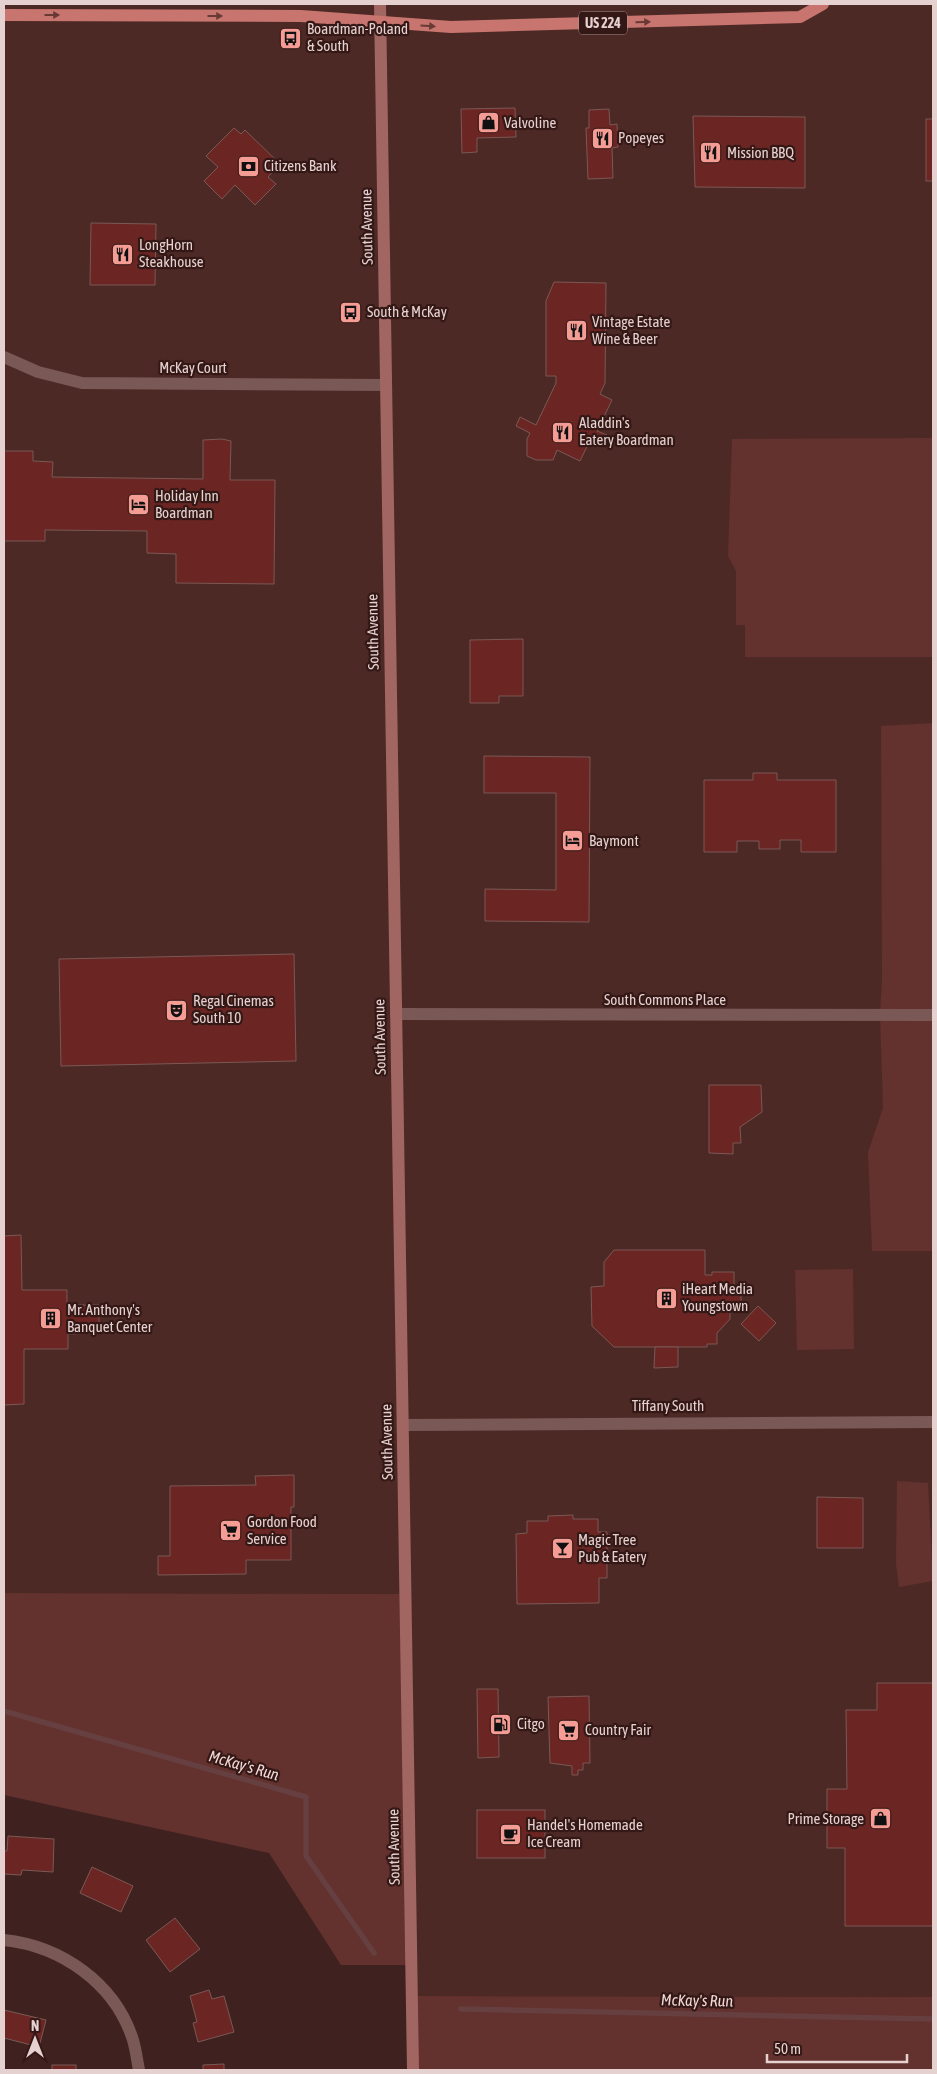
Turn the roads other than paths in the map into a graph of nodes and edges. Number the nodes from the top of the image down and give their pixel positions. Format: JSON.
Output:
{"nodes":[{"id":1,"x":380,"y":4,"type":"edge"},
{"id":2,"x":823,"y":4,"type":"edge"},
{"id":3,"x":4,"y":15,"type":"edge"},
{"id":4,"x":380,"y":22,"type":"junction"},
{"id":5,"x":4,"y":357,"type":"edge"},
{"id":6,"x":386,"y":385,"type":"junction"},
{"id":7,"x":396,"y":1014,"type":"junction"},
{"id":8,"x":933,"y":1015,"type":"edge"},
{"id":9,"x":933,"y":1422,"type":"edge"},
{"id":10,"x":403,"y":1425,"type":"junction"},
{"id":11,"x":4,"y":1940,"type":"edge"},
{"id":12,"x":139,"y":2070,"type":"edge"},
{"id":13,"x":414,"y":2070,"type":"edge"}],
"edges":[{"from":1,"to":4,"type":"main road","name":"South Avenue"},
{"from":4,"to":2,"type":"main road","number":"US 224","one_way":true},
{"from":3,"to":4,"type":"main road","number":"US 224","one_way":true},
{"from":4,"to":6,"type":"main road","name":"South Avenue"},
{"from":5,"to":6,"type":"street","name":"McKay Court"},
{"from":6,"to":7,"type":"main road","name":"South Avenue"},
{"from":7,"to":8,"type":"street","name":"South Commons Place"},
{"from":7,"to":10,"type":"main road","name":"South Avenue"},
{"from":9,"to":10,"type":"street","name":"Tiffany South"},
{"from":10,"to":13,"type":"main road","name":"South Avenue"},
{"from":11,"to":12,"type":"street"}]}
